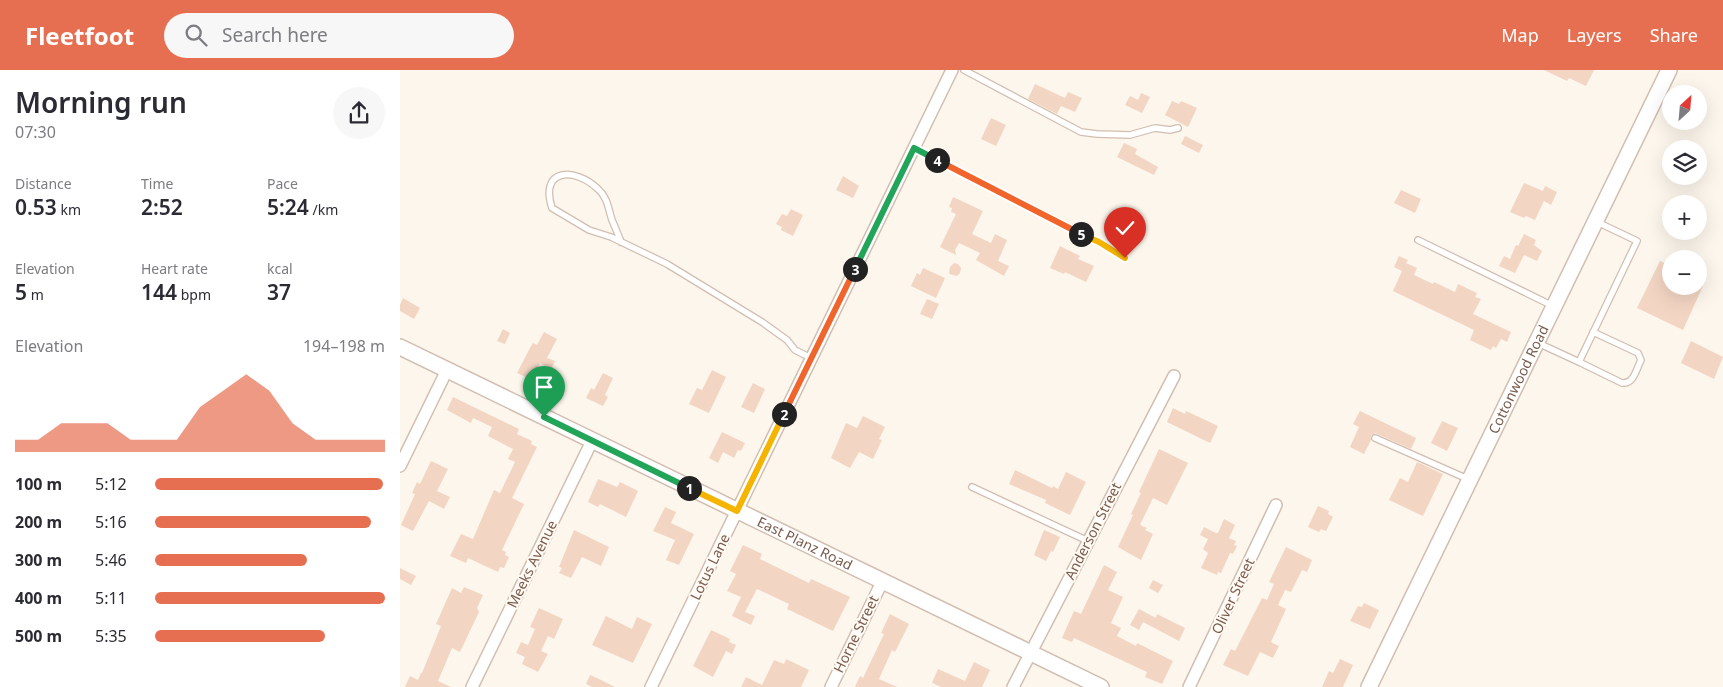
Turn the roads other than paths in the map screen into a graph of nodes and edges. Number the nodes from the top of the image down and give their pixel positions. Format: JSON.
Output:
{"nodes":[{"id":1,"x":952,"y":70,"type":"edge"},
{"id":2,"x":964,"y":70,"type":"edge"},
{"id":3,"x":1669,"y":70,"type":"edge"},
{"id":4,"x":1178,"y":128,"type":"dead end"},
{"id":5,"x":914,"y":148,"type":"junction"},
{"id":6,"x":1595,"y":221,"type":"junction"},
{"id":7,"x":1418,"y":240,"type":"dead end"},
{"id":8,"x":621,"y":242,"type":"junction"},
{"id":9,"x":1125,"y":258,"type":"dead end"},
{"id":10,"x":1554,"y":306,"type":"junction"},
{"id":11,"x":1594,"y":332,"type":"junction"},
{"id":12,"x":1536,"y":342,"type":"junction"},
{"id":13,"x":400,"y":347,"type":"edge"},
{"id":14,"x":811,"y":358,"type":"junction"},
{"id":15,"x":1579,"y":362,"type":"junction"},
{"id":16,"x":447,"y":370,"type":"junction"},
{"id":17,"x":1174,"y":376,"type":"dead end"},
{"id":18,"x":1375,"y":438,"type":"dead end"},
{"id":19,"x":592,"y":440,"type":"junction"},
{"id":20,"x":400,"y":466,"type":"edge"},
{"id":21,"x":1470,"y":480,"type":"junction"},
{"id":22,"x":972,"y":487,"type":"dead end"},
{"id":23,"x":1276,"y":505,"type":"dead end"},
{"id":24,"x":737,"y":511,"type":"junction"},
{"id":25,"x":1088,"y":541,"type":"junction"},
{"id":26,"x":882,"y":582,"type":"junction"},
{"id":27,"x":1030,"y":651,"type":"junction"},
{"id":28,"x":472,"y":687,"type":"edge"},
{"id":29,"x":651,"y":687,"type":"edge"},
{"id":30,"x":831,"y":687,"type":"edge"},
{"id":31,"x":1013,"y":687,"type":"edge"},
{"id":32,"x":1101,"y":687,"type":"edge"},
{"id":33,"x":1190,"y":687,"type":"edge"},
{"id":34,"x":1369,"y":687,"type":"edge"}],
"edges":[{"from":1,"to":5,"type":"street","name":"Lotus Lane"},
{"from":2,"to":4,"type":"lane"},
{"from":3,"to":6,"type":"street","name":"Cottonwood Road"},
{"from":5,"to":9,"type":"lane"},
{"from":5,"to":14,"type":"street","name":"Lotus Lane"},
{"from":6,"to":10,"type":"street","name":"Cottonwood Road"},
{"from":6,"to":11,"type":"lane"},
{"from":7,"to":10,"type":"lane"},
{"from":8,"to":8,"type":"lane"},
{"from":8,"to":14,"type":"lane"},
{"from":10,"to":12,"type":"street","name":"Cottonwood Road"},
{"from":11,"to":15,"type":"lane"},
{"from":11,"to":15,"type":"lane"},
{"from":12,"to":15,"type":"lane"},
{"from":12,"to":21,"type":"street","name":"Cottonwood Road"},
{"from":13,"to":16,"type":"street","name":"East Planz Road"},
{"from":14,"to":24,"type":"street","name":"Lotus Lane"},
{"from":16,"to":19,"type":"street","name":"East Planz Road"},
{"from":16,"to":20,"type":"street"},
{"from":17,"to":25,"type":"street","name":"Anderson Street"},
{"from":18,"to":21,"type":"lane"},
{"from":19,"to":24,"type":"street","name":"East Planz Road"},
{"from":19,"to":28,"type":"street","name":"Meeks Avenue"},
{"from":21,"to":34,"type":"street","name":"Cottonwood Road"},
{"from":22,"to":25,"type":"lane"},
{"from":23,"to":33,"type":"street","name":"Oliver Street"},
{"from":24,"to":26,"type":"street","name":"East Planz Road"},
{"from":24,"to":29,"type":"street","name":"Lotus Lane"},
{"from":25,"to":27,"type":"street","name":"Anderson Street"},
{"from":26,"to":27,"type":"street","name":"East Planz Road"},
{"from":26,"to":30,"type":"street","name":"Horne Street"},
{"from":27,"to":31,"type":"street","name":"Anderson Street"},
{"from":27,"to":32,"type":"street","name":"East Planz Road"}]}
